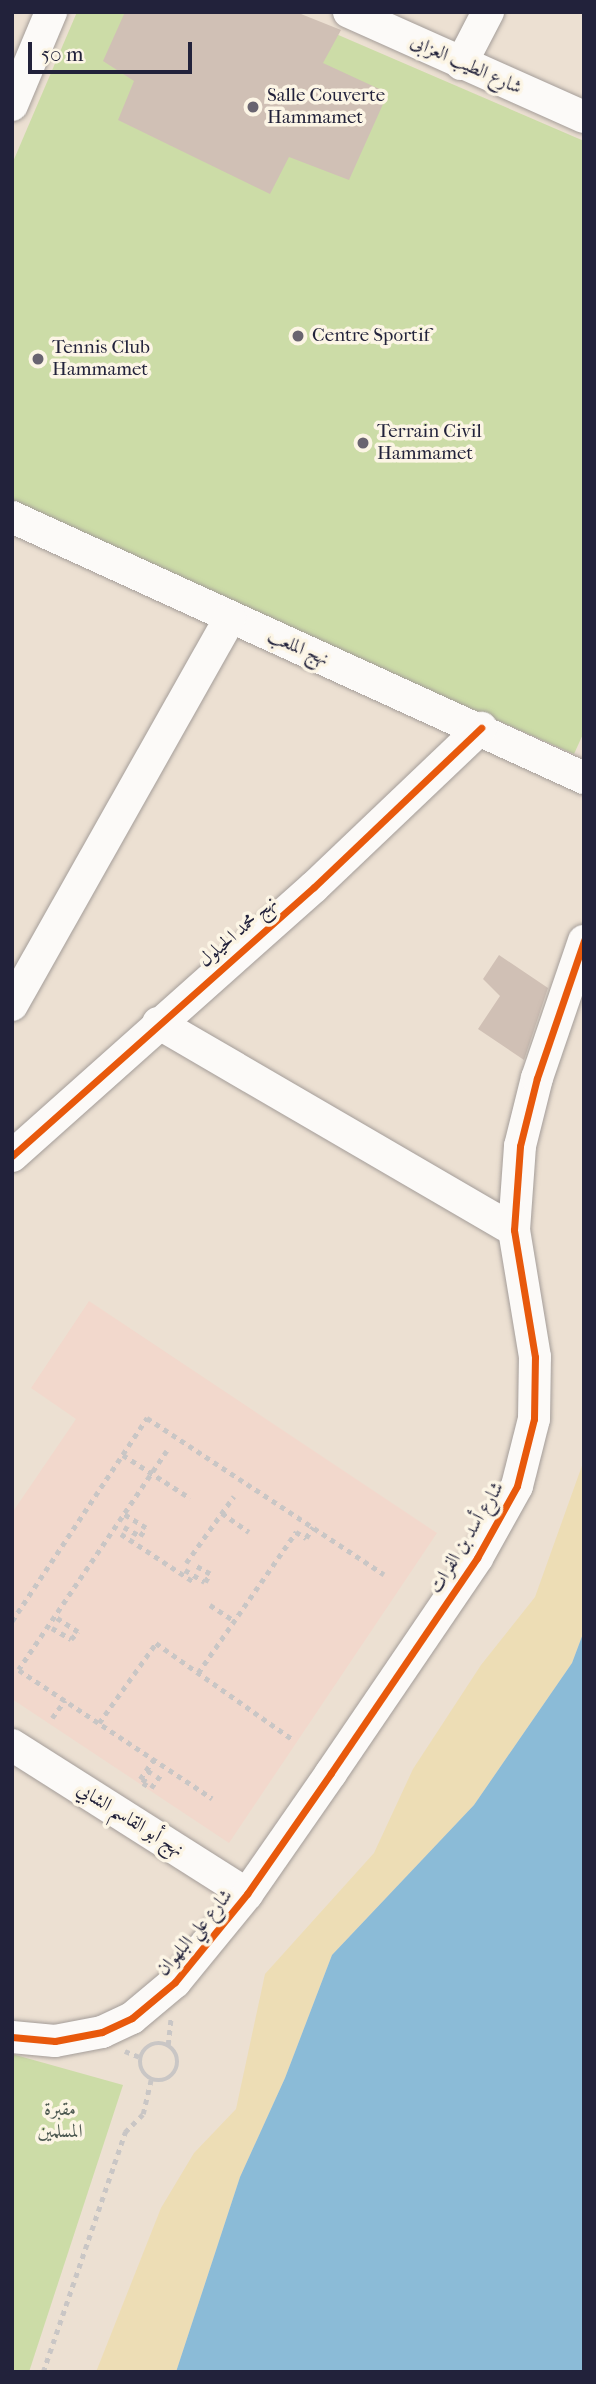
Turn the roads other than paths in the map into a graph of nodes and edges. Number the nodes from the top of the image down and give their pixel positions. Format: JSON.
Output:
{"nodes":[{"id":1,"x":51,"y":12,"type":"edge"},
{"id":2,"x":349,"y":12,"type":"edge"},
{"id":3,"x":488,"y":12,"type":"edge"},
{"id":4,"x":461,"y":64,"type":"junction"},
{"id":5,"x":12,"y":105,"type":"edge"},
{"id":6,"x":584,"y":117,"type":"edge"},
{"id":7,"x":12,"y":517,"type":"edge"},
{"id":8,"x":230,"y":618,"type":"junction"},
{"id":9,"x":481,"y":728,"type":"junction"},
{"id":10,"x":584,"y":778,"type":"edge"},
{"id":11,"x":584,"y":942,"type":"edge"},
{"id":12,"x":12,"y":1005,"type":"edge"},
{"id":13,"x":158,"y":1023,"type":"junction"},
{"id":14,"x":12,"y":1157,"type":"edge"},
{"id":15,"x":514,"y":1230,"type":"junction"},
{"id":16,"x":12,"y":1745,"type":"edge"},
{"id":17,"x":247,"y":1894,"type":"junction"},
{"id":18,"x":12,"y":2037,"type":"edge"}],
"edges":[{"from":1,"to":5,"type":"street"},
{"from":2,"to":4,"type":"street","name":"شارع الطيب العزابى"},
{"from":3,"to":4,"type":"street"},
{"from":4,"to":6,"type":"street","name":"شارع الطيب العزابى"},
{"from":7,"to":8,"type":"street","name":"نهج الملعب"},
{"from":8,"to":9,"type":"street","name":"نهج الملعب"},
{"from":8,"to":12,"type":"street"},
{"from":9,"to":10,"type":"street","name":"نهج الملعب"},
{"from":9,"to":13,"type":"street","name":"نهج محمد الحيلول"},
{"from":11,"to":15,"type":"street","name":"شارع أسد بن الفرات"},
{"from":13,"to":14,"type":"street","name":"نهج محمد الحيلول"},
{"from":13,"to":15,"type":"street"},
{"from":15,"to":17,"type":"street","name":"شارع أسد بن الفرات"},
{"from":16,"to":17,"type":"street","name":"نهج أبو القاسم الشابي"},
{"from":17,"to":18,"type":"street","name":"شارع علي البلهوان"}]}
